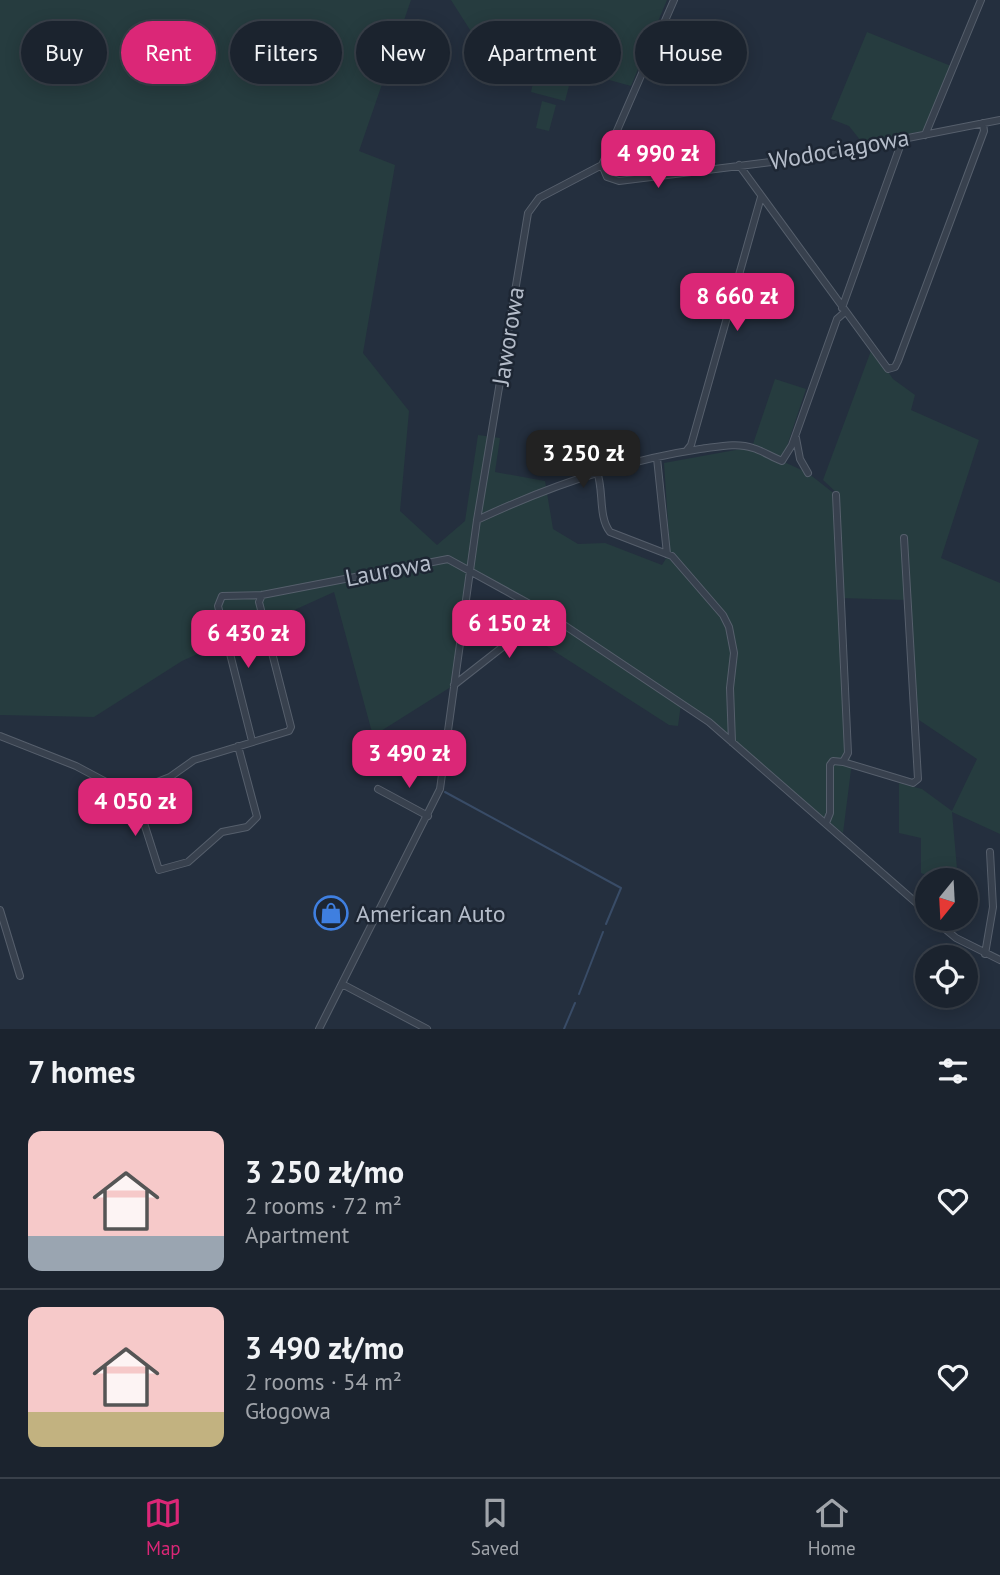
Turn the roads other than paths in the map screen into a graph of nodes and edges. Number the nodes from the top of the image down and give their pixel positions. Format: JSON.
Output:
{"nodes":[{"id":1,"x":674,"y":0,"type":"edge"},
{"id":2,"x":981,"y":0,"type":"edge"},
{"id":3,"x":1000,"y":120,"type":"edge"},
{"id":4,"x":983,"y":123,"type":"junction"},
{"id":5,"x":925,"y":135,"type":"junction"},
{"id":6,"x":903,"y":138,"type":"junction"},
{"id":7,"x":603,"y":165,"type":"junction"},
{"id":8,"x":739,"y":165,"type":"junction"},
{"id":9,"x":761,"y":197,"type":"junction"},
{"id":10,"x":844,"y":310,"type":"junction"},
{"id":11,"x":796,"y":432,"type":"junction"},
{"id":12,"x":685,"y":451,"type":"junction"},
{"id":13,"x":657,"y":458,"type":"junction"},
{"id":14,"x":597,"y":472,"type":"junction"},
{"id":15,"x":808,"y":472,"type":"dead end"},
{"id":16,"x":836,"y":495,"type":"dead end"},
{"id":17,"x":477,"y":520,"type":"junction"},
{"id":18,"x":904,"y":538,"type":"dead end"},
{"id":19,"x":667,"y":554,"type":"junction"},
{"id":20,"x":470,"y":570,"type":"junction"},
{"id":21,"x":262,"y":595,"type":"junction"},
{"id":22,"x":546,"y":613,"type":"junction"},
{"id":23,"x":454,"y":685,"type":"junction"},
{"id":24,"x":0,"y":736,"type":"edge"},
{"id":25,"x":252,"y":741,"type":"junction"},
{"id":26,"x":732,"y":742,"type":"junction"},
{"id":27,"x":238,"y":746,"type":"junction"},
{"id":28,"x":843,"y":762,"type":"junction"},
{"id":29,"x":378,"y":789,"type":"dead end"},
{"id":30,"x":136,"y":798,"type":"junction"},
{"id":31,"x":428,"y":816,"type":"junction"},
{"id":32,"x":826,"y":823,"type":"junction"},
{"id":33,"x":990,"y":852,"type":"dead end"},
{"id":34,"x":915,"y":902,"type":"edge"},
{"id":35,"x":0,"y":910,"type":"edge"},
{"id":36,"x":947,"y":931,"type":"edge"},
{"id":37,"x":985,"y":954,"type":"junction"},
{"id":38,"x":1000,"y":960,"type":"edge"},
{"id":39,"x":20,"y":976,"type":"dead end"},
{"id":40,"x":342,"y":984,"type":"junction"},
{"id":41,"x":319,"y":1029,"type":"edge"},
{"id":42,"x":427,"y":1029,"type":"edge"}],
"edges":[{"from":1,"to":7,"type":"street"},
{"from":2,"to":5,"type":"street"},
{"from":3,"to":4,"type":"street","name":"Wodociągowa"},
{"from":4,"to":5,"type":"street","name":"Wodociągowa"},
{"from":4,"to":10,"type":"street"},
{"from":5,"to":6,"type":"street","name":"Wodociągowa"},
{"from":6,"to":8,"type":"street","name":"Wodociągowa"},
{"from":6,"to":10,"type":"street"},
{"from":7,"to":8,"type":"street","name":"Wodociągowa"},
{"from":7,"to":17,"type":"street","name":"Jaworowa"},
{"from":8,"to":9,"type":"street"},
{"from":9,"to":10,"type":"street"},
{"from":9,"to":12,"type":"street"},
{"from":10,"to":11,"type":"street"},
{"from":11,"to":12,"type":"street"},
{"from":11,"to":15,"type":"street"},
{"from":12,"to":13,"type":"street"},
{"from":13,"to":14,"type":"street"},
{"from":13,"to":19,"type":"street"},
{"from":14,"to":17,"type":"street"},
{"from":14,"to":19,"type":"street"},
{"from":16,"to":28,"type":"street"},
{"from":17,"to":20,"type":"street","name":"Jaworowa"},
{"from":18,"to":28,"type":"street"},
{"from":19,"to":26,"type":"street"},
{"from":20,"to":21,"type":"street","name":"Laurowa"},
{"from":20,"to":22,"type":"street","name":"Laurowa"},
{"from":20,"to":23,"type":"street","name":"Jaworowa"},
{"from":21,"to":25,"type":"street"},
{"from":21,"to":25,"type":"street","name":"Laurowa"},
{"from":22,"to":23,"type":"street"},
{"from":22,"to":26,"type":"street","name":"Laurowa"},
{"from":23,"to":31,"type":"street","name":"Jaworowa"},
{"from":24,"to":30,"type":"street"},
{"from":25,"to":27,"type":"street"},
{"from":26,"to":32,"type":"street","name":"Laurowa"},
{"from":27,"to":30,"type":"street"},
{"from":27,"to":30,"type":"street"},
{"from":28,"to":32,"type":"street"},
{"from":29,"to":31,"type":"street"},
{"from":31,"to":40,"type":"street","name":"Jaworowa"},
{"from":32,"to":34,"type":"street","name":"Laurowa"},
{"from":33,"to":37,"type":"street"},
{"from":35,"to":39,"type":"street"},
{"from":36,"to":37,"type":"street"},
{"from":37,"to":38,"type":"street"},
{"from":40,"to":41,"type":"street","name":"Jaworowa"},
{"from":40,"to":42,"type":"street"}]}
